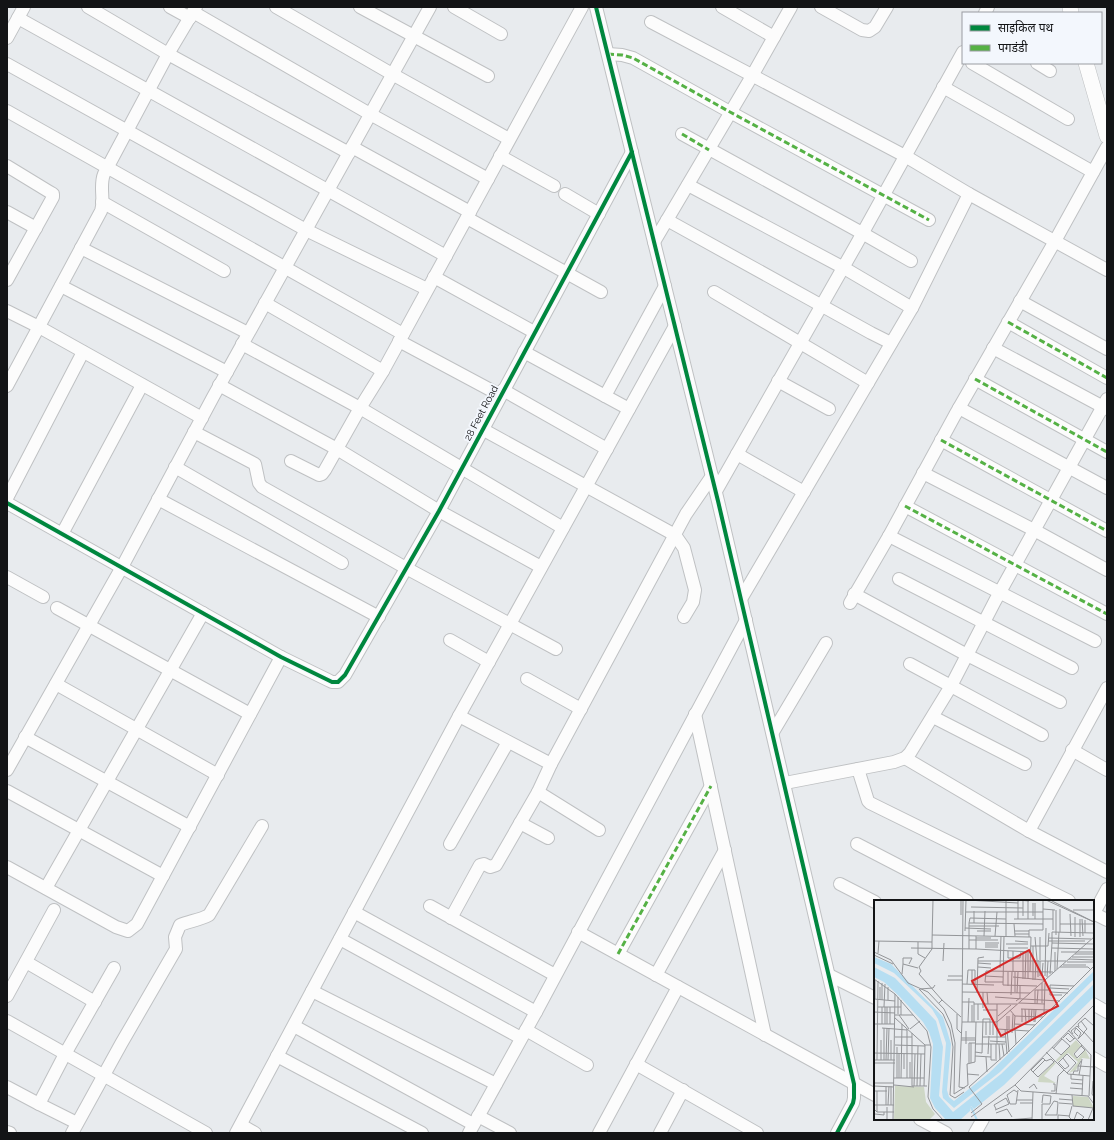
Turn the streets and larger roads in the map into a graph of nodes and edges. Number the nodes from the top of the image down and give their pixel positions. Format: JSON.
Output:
{"nodes":[{"id":1,"x":88,"y":7,"type":"edge"},
{"id":2,"x":170,"y":7,"type":"edge"},
{"id":3,"x":276,"y":7,"type":"edge"},
{"id":4,"x":360,"y":7,"type":"edge"},
{"id":5,"x":430,"y":7,"type":"edge"},
{"id":6,"x":454,"y":7,"type":"edge"},
{"id":7,"x":582,"y":7,"type":"edge"},
{"id":8,"x":596,"y":7,"type":"edge"},
{"id":9,"x":722,"y":7,"type":"edge"},
{"id":10,"x":791,"y":7,"type":"edge"},
{"id":11,"x":821,"y":7,"type":"edge"},
{"id":12,"x":887,"y":7,"type":"edge"},
{"id":13,"x":21,"y":12,"type":"edge"},
{"id":14,"x":193,"y":12,"type":"edge"},
{"id":15,"x":651,"y":22,"type":"dead end"},
{"id":16,"x":501,"y":34,"type":"dead end"},
{"id":17,"x":414,"y":36,"type":"junction"},
{"id":18,"x":774,"y":37,"type":"junction"},
{"id":19,"x":7,"y":38,"type":"edge"},
{"id":20,"x":168,"y":54,"type":"junction"},
{"id":21,"x":608,"y":54,"type":"junction"},
{"id":22,"x":962,"y":56,"type":"edge"},
{"id":23,"x":7,"y":64,"type":"edge"},
{"id":24,"x":974,"y":64,"type":"edge"},
{"id":25,"x":1039,"y":64,"type":"edge"},
{"id":26,"x":1086,"y":64,"type":"edge"},
{"id":27,"x":1050,"y":71,"type":"dead end"},
{"id":28,"x":392,"y":74,"type":"junction"},
{"id":29,"x":488,"y":76,"type":"dead end"},
{"id":30,"x":752,"y":76,"type":"junction"},
{"id":31,"x":943,"y":87,"type":"junction"},
{"id":32,"x":149,"y":91,"type":"junction"},
{"id":33,"x":7,"y":111,"type":"edge"},
{"id":34,"x":730,"y":112,"type":"junction"},
{"id":35,"x":370,"y":114,"type":"junction"},
{"id":36,"x":1068,"y":119,"type":"dead end"},
{"id":37,"x":128,"y":130,"type":"junction"},
{"id":38,"x":682,"y":134,"type":"dead end"},
{"id":39,"x":1107,"y":136,"type":"edge"},
{"id":40,"x":510,"y":139,"type":"junction"},
{"id":41,"x":1107,"y":147,"type":"edge"},
{"id":42,"x":350,"y":150,"type":"junction"},
{"id":43,"x":709,"y":150,"type":"junction"},
{"id":44,"x":632,"y":152,"type":"junction"},
{"id":45,"x":500,"y":156,"type":"junction"},
{"id":46,"x":905,"y":156,"type":"junction"},
{"id":47,"x":7,"y":166,"type":"edge"},
{"id":48,"x":108,"y":167,"type":"junction"},
{"id":49,"x":1093,"y":172,"type":"junction"},
{"id":50,"x":488,"y":179,"type":"junction"},
{"id":51,"x":688,"y":184,"type":"junction"},
{"id":52,"x":554,"y":186,"type":"dead end"},
{"id":53,"x":328,"y":191,"type":"junction"},
{"id":54,"x":565,"y":194,"type":"dead end"},
{"id":55,"x":969,"y":194,"type":"junction"},
{"id":56,"x":883,"y":195,"type":"junction"},
{"id":57,"x":102,"y":202,"type":"junction"},
{"id":58,"x":7,"y":212,"type":"edge"},
{"id":59,"x":599,"y":214,"type":"junction"},
{"id":60,"x":468,"y":215,"type":"junction"},
{"id":61,"x":667,"y":220,"type":"junction"},
{"id":62,"x":929,"y":220,"type":"dead end"},
{"id":63,"x":36,"y":228,"type":"junction"},
{"id":64,"x":306,"y":230,"type":"junction"},
{"id":65,"x":862,"y":233,"type":"junction"},
{"id":66,"x":1055,"y":241,"type":"junction"},
{"id":67,"x":654,"y":242,"type":"junction"},
{"id":68,"x":81,"y":248,"type":"junction"},
{"id":69,"x":446,"y":256,"type":"junction"},
{"id":70,"x":911,"y":261,"type":"dead end"},
{"id":71,"x":11,"y":262,"type":"edge"},
{"id":72,"x":285,"y":267,"type":"junction"},
{"id":73,"x":844,"y":268,"type":"junction"},
{"id":74,"x":224,"y":270,"type":"dead end"},
{"id":75,"x":1107,"y":270,"type":"edge"},
{"id":76,"x":566,"y":274,"type":"junction"},
{"id":77,"x":434,"y":277,"type":"junction"},
{"id":78,"x":7,"y":280,"type":"edge"},
{"id":79,"x":61,"y":286,"type":"junction"},
{"id":80,"x":665,"y":286,"type":"junction"},
{"id":81,"x":427,"y":290,"type":"junction"},
{"id":82,"x":601,"y":292,"type":"dead end"},
{"id":83,"x":714,"y":292,"type":"dead end"},
{"id":84,"x":1020,"y":301,"type":"junction"},
{"id":85,"x":265,"y":303,"type":"junction"},
{"id":86,"x":822,"y":306,"type":"junction"},
{"id":87,"x":912,"y":308,"type":"junction"},
{"id":88,"x":7,"y":310,"type":"edge"},
{"id":89,"x":1008,"y":322,"type":"junction"},
{"id":90,"x":675,"y":326,"type":"junction"},
{"id":91,"x":39,"y":327,"type":"junction"},
{"id":92,"x":534,"y":332,"type":"junction"},
{"id":93,"x":248,"y":333,"type":"junction"},
{"id":94,"x":401,"y":337,"type":"junction"},
{"id":95,"x":801,"y":343,"type":"junction"},
{"id":96,"x":891,"y":343,"type":"junction"},
{"id":97,"x":242,"y":344,"type":"junction"},
{"id":98,"x":993,"y":348,"type":"junction"},
{"id":99,"x":1107,"y":349,"type":"edge"},
{"id":100,"x":83,"y":352,"type":"junction"},
{"id":101,"x":524,"y":352,"type":"junction"},
{"id":102,"x":383,"y":371,"type":"junction"},
{"id":103,"x":227,"y":372,"type":"junction"},
{"id":104,"x":1107,"y":378,"type":"edge"},
{"id":105,"x":975,"y":379,"type":"junction"},
{"id":106,"x":778,"y":381,"type":"junction"},
{"id":107,"x":868,"y":383,"type":"junction"},
{"id":108,"x":142,"y":384,"type":"junction"},
{"id":109,"x":219,"y":385,"type":"junction"},
{"id":110,"x":7,"y":386,"type":"edge"},
{"id":111,"x":502,"y":393,"type":"junction"},
{"id":112,"x":606,"y":396,"type":"junction"},
{"id":113,"x":1106,"y":405,"type":"edge"},
{"id":114,"x":360,"y":408,"type":"junction"},
{"id":115,"x":629,"y":408,"type":"junction"},
{"id":116,"x":959,"y":408,"type":"junction"},
{"id":117,"x":829,"y":409,"type":"dead end"},
{"id":118,"x":202,"y":418,"type":"junction"},
{"id":119,"x":482,"y":429,"type":"junction"},
{"id":120,"x":194,"y":432,"type":"junction"},
{"id":121,"x":1085,"y":439,"type":"junction"},
{"id":122,"x":941,"y":440,"type":"junction"},
{"id":123,"x":337,"y":449,"type":"junction"},
{"id":124,"x":607,"y":449,"type":"junction"},
{"id":125,"x":1107,"y":452,"type":"edge"},
{"id":126,"x":737,"y":454,"type":"junction"},
{"id":127,"x":291,"y":462,"type":"dead end"},
{"id":128,"x":175,"y":467,"type":"junction"},
{"id":129,"x":1069,"y":467,"type":"junction"},
{"id":130,"x":461,"y":468,"type":"junction"},
{"id":131,"x":923,"y":473,"type":"junction"},
{"id":132,"x":712,"y":476,"type":"junction"},
{"id":133,"x":586,"y":486,"type":"junction"},
{"id":134,"x":1107,"y":488,"type":"edge"},
{"id":135,"x":716,"y":491,"type":"junction"},
{"id":136,"x":804,"y":492,"type":"junction"},
{"id":137,"x":7,"y":498,"type":"edge"},
{"id":138,"x":158,"y":499,"type":"junction"},
{"id":139,"x":1051,"y":500,"type":"junction"},
{"id":140,"x":7,"y":503,"type":"edge"},
{"id":141,"x":905,"y":506,"type":"junction"},
{"id":142,"x":439,"y":511,"type":"junction"},
{"id":143,"x":563,"y":528,"type":"junction"},
{"id":144,"x":1034,"y":530,"type":"junction"},
{"id":145,"x":1107,"y":531,"type":"edge"},
{"id":146,"x":62,"y":534,"type":"junction"},
{"id":147,"x":675,"y":535,"type":"junction"},
{"id":148,"x":889,"y":536,"type":"junction"},
{"id":149,"x":342,"y":563,"type":"dead end"},
{"id":150,"x":1015,"y":564,"type":"junction"},
{"id":151,"x":122,"y":567,"type":"junction"},
{"id":152,"x":541,"y":567,"type":"junction"},
{"id":153,"x":406,"y":568,"type":"junction"},
{"id":154,"x":1107,"y":570,"type":"edge"},
{"id":155,"x":7,"y":577,"type":"edge"},
{"id":156,"x":899,"y":579,"type":"dead end"},
{"id":157,"x":1000,"y":592,"type":"junction"},
{"id":158,"x":44,"y":597,"type":"dead end"},
{"id":159,"x":741,"y":599,"type":"junction"},
{"id":160,"x":57,"y":608,"type":"dead end"},
{"id":161,"x":203,"y":613,"type":"junction"},
{"id":162,"x":1107,"y":614,"type":"edge"},
{"id":163,"x":684,"y":616,"type":"dead end"},
{"id":164,"x":378,"y":618,"type":"junction"},
{"id":165,"x":746,"y":620,"type":"junction"},
{"id":166,"x":984,"y":622,"type":"junction"},
{"id":167,"x":509,"y":624,"type":"junction"},
{"id":168,"x":89,"y":625,"type":"junction"},
{"id":169,"x":450,"y":640,"type":"dead end"},
{"id":170,"x":1095,"y":641,"type":"dead end"},
{"id":171,"x":826,"y":642,"type":"dead end"},
{"id":172,"x":556,"y":649,"type":"dead end"},
{"id":173,"x":967,"y":655,"type":"junction"},
{"id":174,"x":281,"y":657,"type":"junction"},
{"id":175,"x":489,"y":662,"type":"junction"},
{"id":176,"x":910,"y":664,"type":"dead end"},
{"id":177,"x":1072,"y":668,"type":"dead end"},
{"id":178,"x":170,"y":670,"type":"junction"},
{"id":179,"x":527,"y":679,"type":"dead end"},
{"id":180,"x":56,"y":684,"type":"junction"},
{"id":181,"x":951,"y":686,"type":"junction"},
{"id":182,"x":1107,"y":688,"type":"edge"},
{"id":183,"x":1060,"y":702,"type":"dead end"},
{"id":184,"x":582,"y":709,"type":"junction"},
{"id":185,"x":250,"y":714,"type":"junction"},
{"id":186,"x":695,"y":714,"type":"junction"},
{"id":187,"x":459,"y":716,"type":"junction"},
{"id":188,"x":933,"y":717,"type":"junction"},
{"id":189,"x":137,"y":728,"type":"junction"},
{"id":190,"x":773,"y":732,"type":"junction"},
{"id":191,"x":1042,"y":735,"type":"dead end"},
{"id":192,"x":26,"y":737,"type":"junction"},
{"id":193,"x":508,"y":742,"type":"junction"},
{"id":194,"x":1072,"y":750,"type":"junction"},
{"id":195,"x":905,"y":758,"type":"junction"},
{"id":196,"x":551,"y":764,"type":"junction"},
{"id":197,"x":1025,"y":764,"type":"dead end"},
{"id":198,"x":858,"y":769,"type":"junction"},
{"id":199,"x":7,"y":770,"type":"edge"},
{"id":200,"x":1107,"y":770,"type":"edge"},
{"id":201,"x":218,"y":775,"type":"junction"},
{"id":202,"x":107,"y":782,"type":"junction"},
{"id":203,"x":784,"y":783,"type":"junction"},
{"id":204,"x":711,"y":786,"type":"junction"},
{"id":205,"x":7,"y":791,"type":"edge"},
{"id":206,"x":538,"y":792,"type":"junction"},
{"id":207,"x":520,"y":823,"type":"junction"},
{"id":208,"x":262,"y":826,"type":"dead end"},
{"id":209,"x":190,"y":827,"type":"junction"},
{"id":210,"x":79,"y":830,"type":"junction"},
{"id":211,"x":599,"y":830,"type":"dead end"},
{"id":212,"x":1029,"y":831,"type":"junction"},
{"id":213,"x":548,"y":838,"type":"dead end"},
{"id":214,"x":450,"y":844,"type":"dead end"},
{"id":215,"x":857,"y":844,"type":"dead end"},
{"id":216,"x":725,"y":850,"type":"junction"},
{"id":217,"x":7,"y":867,"type":"edge"},
{"id":218,"x":1107,"y":872,"type":"edge"},
{"id":219,"x":163,"y":876,"type":"junction"},
{"id":220,"x":840,"y":884,"type":"dead end"},
{"id":221,"x":46,"y":888,"type":"junction"},
{"id":222,"x":1107,"y":889,"type":"edge"},
{"id":223,"x":965,"y":900,"type":"edge"},
{"id":224,"x":1067,"y":900,"type":"edge"},
{"id":225,"x":874,"y":901,"type":"edge"},
{"id":226,"x":430,"y":906,"type":"dead end"},
{"id":227,"x":54,"y":910,"type":"dead end"},
{"id":228,"x":354,"y":912,"type":"junction"},
{"id":229,"x":1094,"y":912,"type":"edge"},
{"id":230,"x":1094,"y":914,"type":"edge"},
{"id":231,"x":451,"y":918,"type":"junction"},
{"id":232,"x":1107,"y":920,"type":"edge"},
{"id":233,"x":578,"y":932,"type":"junction"},
{"id":234,"x":340,"y":938,"type":"junction"},
{"id":235,"x":618,"y":954,"type":"junction"},
{"id":236,"x":26,"y":962,"type":"junction"},
{"id":237,"x":114,"y":968,"type":"dead end"},
{"id":238,"x":555,"y":975,"type":"junction"},
{"id":239,"x":656,"y":975,"type":"junction"},
{"id":240,"x":829,"y":975,"type":"junction"},
{"id":241,"x":678,"y":987,"type":"junction"},
{"id":242,"x":312,"y":991,"type":"junction"},
{"id":243,"x":7,"y":996,"type":"edge"},
{"id":244,"x":874,"y":998,"type":"edge"},
{"id":245,"x":95,"y":1002,"type":"junction"},
{"id":246,"x":1094,"y":1005,"type":"edge"},
{"id":247,"x":536,"y":1012,"type":"junction"},
{"id":248,"x":1107,"y":1012,"type":"edge"},
{"id":249,"x":7,"y":1021,"type":"edge"},
{"id":250,"x":294,"y":1026,"type":"junction"},
{"id":251,"x":523,"y":1034,"type":"junction"},
{"id":252,"x":765,"y":1035,"type":"junction"},
{"id":253,"x":65,"y":1054,"type":"junction"},
{"id":254,"x":277,"y":1056,"type":"junction"},
{"id":255,"x":1094,"y":1059,"type":"edge"},
{"id":256,"x":636,"y":1064,"type":"junction"},
{"id":257,"x":587,"y":1065,"type":"dead end"},
{"id":258,"x":1107,"y":1066,"type":"edge"},
{"id":259,"x":104,"y":1076,"type":"junction"},
{"id":260,"x":496,"y":1084,"type":"junction"},
{"id":261,"x":854,"y":1084,"type":"junction"},
{"id":262,"x":7,"y":1086,"type":"edge"},
{"id":263,"x":682,"y":1090,"type":"junction"},
{"id":264,"x":874,"y":1094,"type":"edge"},
{"id":265,"x":39,"y":1104,"type":"junction"},
{"id":266,"x":922,"y":1120,"type":"edge"},
{"id":267,"x":982,"y":1120,"type":"edge"},
{"id":268,"x":473,"y":1125,"type":"edge"},
{"id":269,"x":75,"y":1128,"type":"edge"},
{"id":270,"x":238,"y":1129,"type":"edge"},
{"id":271,"x":206,"y":1133,"type":"edge"},
{"id":272,"x":255,"y":1133,"type":"edge"},
{"id":273,"x":422,"y":1133,"type":"edge"},
{"id":274,"x":510,"y":1133,"type":"edge"},
{"id":275,"x":599,"y":1133,"type":"edge"},
{"id":276,"x":660,"y":1133,"type":"edge"},
{"id":277,"x":757,"y":1133,"type":"edge"},
{"id":278,"x":837,"y":1133,"type":"edge"},
{"id":279,"x":946,"y":1133,"type":"edge"},
{"id":280,"x":975,"y":1133,"type":"edge"}],
"edges":[{"from":1,"to":20,"type":"street"},
{"from":2,"to":14,"type":"street"},
{"from":3,"to":28,"type":"street"},
{"from":4,"to":17,"type":"street"},
{"from":5,"to":17,"type":"street"},
{"from":6,"to":16,"type":"street"},
{"from":7,"to":40,"type":"street"},
{"from":8,"to":21,"type":"street"},
{"from":9,"to":18,"type":"street"},
{"from":10,"to":18,"type":"street"},
{"from":11,"to":12,"type":"street"},
{"from":13,"to":19,"type":"street"},
{"from":13,"to":32,"type":"street"},
{"from":14,"to":20,"type":"street"},
{"from":14,"to":35,"type":"street"},
{"from":15,"to":30,"type":"street"},
{"from":17,"to":28,"type":"street"},
{"from":17,"to":29,"type":"street"},
{"from":18,"to":30,"type":"street"},
{"from":20,"to":32,"type":"street"},
{"from":20,"to":42,"type":"street"},
{"from":21,"to":34,"type":"street"},
{"from":21,"to":44,"type":"street"},
{"from":22,"to":31,"type":"street"},
{"from":23,"to":37,"type":"street"},
{"from":24,"to":36,"type":"street"},
{"from":25,"to":27,"type":"street"},
{"from":26,"to":39,"type":"street"},
{"from":28,"to":35,"type":"street"},
{"from":28,"to":40,"type":"street"},
{"from":30,"to":34,"type":"street"},
{"from":30,"to":46,"type":"street"},
{"from":31,"to":46,"type":"street"},
{"from":31,"to":49,"type":"street"},
{"from":32,"to":37,"type":"street"},
{"from":32,"to":53,"type":"street"},
{"from":33,"to":48,"type":"street"},
{"from":34,"to":43,"type":"street"},
{"from":34,"to":56,"type":"street"},
{"from":35,"to":42,"type":"street"},
{"from":35,"to":50,"type":"street"},
{"from":37,"to":48,"type":"street"},
{"from":37,"to":64,"type":"street"},
{"from":38,"to":43,"type":"street"},
{"from":40,"to":45,"type":"street"},
{"from":41,"to":49,"type":"street"},
{"from":42,"to":53,"type":"street"},
{"from":42,"to":60,"type":"street"},
{"from":43,"to":51,"type":"street"},
{"from":43,"to":65,"type":"street"},
{"from":44,"to":59,"type":"street","name":"28 Feet Road"},
{"from":44,"to":67,"type":"street"},
{"from":45,"to":50,"type":"street"},
{"from":45,"to":52,"type":"street"},
{"from":46,"to":55,"type":"street"},
{"from":46,"to":56,"type":"street"},
{"from":47,"to":63,"type":"street"},
{"from":48,"to":57,"type":"street"},
{"from":48,"to":72,"type":"street"},
{"from":49,"to":66,"type":"street"},
{"from":50,"to":60,"type":"street"},
{"from":51,"to":61,"type":"street"},
{"from":51,"to":73,"type":"street"},
{"from":53,"to":64,"type":"street"},
{"from":53,"to":69,"type":"street"},
{"from":54,"to":59,"type":"street"},
{"from":55,"to":66,"type":"street"},
{"from":55,"to":87,"type":"street"},
{"from":56,"to":62,"type":"street"},
{"from":56,"to":65,"type":"street"},
{"from":57,"to":68,"type":"street"},
{"from":57,"to":74,"type":"street"},
{"from":58,"to":63,"type":"street"},
{"from":59,"to":76,"type":"street","name":"28 Feet Road"},
{"from":60,"to":69,"type":"street"},
{"from":60,"to":76,"type":"street"},
{"from":61,"to":67,"type":"street"},
{"from":61,"to":86,"type":"street"},
{"from":63,"to":71,"type":"street"},
{"from":64,"to":72,"type":"street"},
{"from":64,"to":81,"type":"street"},
{"from":65,"to":70,"type":"street"},
{"from":65,"to":73,"type":"street"},
{"from":66,"to":75,"type":"street"},
{"from":66,"to":84,"type":"street"},
{"from":67,"to":80,"type":"street"},
{"from":68,"to":79,"type":"street"},
{"from":68,"to":93,"type":"street"},
{"from":69,"to":77,"type":"street"},
{"from":71,"to":78,"type":"street"},
{"from":72,"to":85,"type":"street"},
{"from":72,"to":94,"type":"street"},
{"from":73,"to":86,"type":"street"},
{"from":73,"to":87,"type":"street"},
{"from":76,"to":82,"type":"street"},
{"from":76,"to":92,"type":"street","name":"28 Feet Road"},
{"from":77,"to":81,"type":"street"},
{"from":77,"to":92,"type":"street"},
{"from":79,"to":91,"type":"street"},
{"from":79,"to":103,"type":"street"},
{"from":80,"to":90,"type":"street"},
{"from":80,"to":112,"type":"street"},
{"from":81,"to":94,"type":"street"},
{"from":83,"to":95,"type":"street"},
{"from":84,"to":89,"type":"street"},
{"from":84,"to":99,"type":"street"},
{"from":85,"to":93,"type":"street"},
{"from":85,"to":102,"type":"street"},
{"from":86,"to":95,"type":"street"},
{"from":86,"to":96,"type":"street"},
{"from":87,"to":96,"type":"street"},
{"from":88,"to":91,"type":"street"},
{"from":89,"to":98,"type":"street"},
{"from":89,"to":104,"type":"street"},
{"from":90,"to":115,"type":"street"},
{"from":90,"to":132,"type":"street"},
{"from":91,"to":100,"type":"street"},
{"from":91,"to":110,"type":"street"},
{"from":92,"to":101,"type":"street","name":"28 Feet Road"},
{"from":93,"to":97,"type":"street"},
{"from":94,"to":102,"type":"street"},
{"from":94,"to":111,"type":"street"},
{"from":95,"to":106,"type":"street"},
{"from":95,"to":107,"type":"street"},
{"from":96,"to":107,"type":"street"},
{"from":97,"to":103,"type":"street"},
{"from":97,"to":114,"type":"street"},
{"from":98,"to":105,"type":"street"},
{"from":98,"to":113,"type":"street"},
{"from":100,"to":108,"type":"street"},
{"from":100,"to":137,"type":"street"},
{"from":101,"to":111,"type":"street","name":"28 Feet Road"},
{"from":101,"to":112,"type":"street"},
{"from":102,"to":114,"type":"street"},
{"from":103,"to":109,"type":"street"},
{"from":105,"to":116,"type":"street"},
{"from":105,"to":121,"type":"street"},
{"from":106,"to":117,"type":"street"},
{"from":106,"to":126,"type":"street"},
{"from":107,"to":136,"type":"street"},
{"from":108,"to":118,"type":"street"},
{"from":108,"to":146,"type":"street"},
{"from":109,"to":118,"type":"street"},
{"from":109,"to":123,"type":"street"},
{"from":111,"to":119,"type":"street","name":"28 Feet Road"},
{"from":111,"to":124,"type":"street"},
{"from":112,"to":115,"type":"street"},
{"from":113,"to":121,"type":"street"},
{"from":114,"to":123,"type":"street"},
{"from":114,"to":130,"type":"street"},
{"from":115,"to":124,"type":"street"},
{"from":116,"to":122,"type":"street"},
{"from":116,"to":129,"type":"street"},
{"from":118,"to":120,"type":"street"},
{"from":119,"to":130,"type":"street","name":"28 Feet Road"},
{"from":119,"to":133,"type":"street"},
{"from":120,"to":128,"type":"street"},
{"from":120,"to":153,"type":"street"},
{"from":121,"to":125,"type":"street"},
{"from":121,"to":129,"type":"street"},
{"from":122,"to":131,"type":"street"},
{"from":122,"to":139,"type":"street"},
{"from":123,"to":127,"type":"street"},
{"from":123,"to":142,"type":"street"},
{"from":124,"to":133,"type":"street"},
{"from":126,"to":135,"type":"street"},
{"from":126,"to":136,"type":"street"},
{"from":128,"to":138,"type":"street"},
{"from":128,"to":149,"type":"street"},
{"from":129,"to":134,"type":"street"},
{"from":129,"to":139,"type":"street"},
{"from":130,"to":142,"type":"street","name":"28 Feet Road"},
{"from":130,"to":143,"type":"street"},
{"from":131,"to":141,"type":"street"},
{"from":131,"to":144,"type":"street"},
{"from":132,"to":135,"type":"street"},
{"from":132,"to":147,"type":"street"},
{"from":133,"to":143,"type":"street"},
{"from":133,"to":147,"type":"street"},
{"from":135,"to":159,"type":"street"},
{"from":136,"to":159,"type":"street"},
{"from":138,"to":151,"type":"street"},
{"from":138,"to":164,"type":"street"},
{"from":139,"to":144,"type":"street"},
{"from":139,"to":145,"type":"street"},
{"from":140,"to":146,"type":"street"},
{"from":141,"to":148,"type":"street"},
{"from":141,"to":150,"type":"street"},
{"from":142,"to":152,"type":"street"},
{"from":142,"to":153,"type":"street","name":"28 Feet Road"},
{"from":143,"to":152,"type":"street"},
{"from":144,"to":150,"type":"street"},
{"from":144,"to":154,"type":"street"},
{"from":146,"to":151,"type":"street"},
{"from":147,"to":163,"type":"street"},
{"from":147,"to":184,"type":"street"},
{"from":148,"to":157,"type":"street"},
{"from":148,"to":173,"type":"street"},
{"from":150,"to":157,"type":"street"},
{"from":150,"to":162,"type":"street"},
{"from":151,"to":161,"type":"street"},
{"from":151,"to":168,"type":"street"},
{"from":152,"to":167,"type":"street"},
{"from":153,"to":164,"type":"street","name":"28 Feet Road"},
{"from":153,"to":167,"type":"street"},
{"from":155,"to":158,"type":"street"},
{"from":156,"to":166,"type":"street"},
{"from":157,"to":166,"type":"street"},
{"from":157,"to":170,"type":"street"},
{"from":159,"to":165,"type":"street"},
{"from":160,"to":168,"type":"street"},
{"from":161,"to":174,"type":"street"},
{"from":161,"to":178,"type":"street"},
{"from":164,"to":174,"type":"street","name":"28 Feet Road"},
{"from":165,"to":186,"type":"street"},
{"from":165,"to":190,"type":"street"},
{"from":166,"to":173,"type":"street"},
{"from":166,"to":177,"type":"street"},
{"from":167,"to":172,"type":"street"},
{"from":167,"to":175,"type":"street"},
{"from":168,"to":178,"type":"street"},
{"from":168,"to":180,"type":"street"},
{"from":169,"to":175,"type":"street"},
{"from":171,"to":190,"type":"street"},
{"from":173,"to":181,"type":"street"},
{"from":173,"to":183,"type":"street"},
{"from":174,"to":185,"type":"street"},
{"from":175,"to":187,"type":"street"},
{"from":176,"to":181,"type":"street"},
{"from":178,"to":185,"type":"street"},
{"from":178,"to":189,"type":"street"},
{"from":179,"to":184,"type":"street"},
{"from":180,"to":189,"type":"street"},
{"from":180,"to":192,"type":"street"},
{"from":181,"to":188,"type":"street"},
{"from":181,"to":191,"type":"street"},
{"from":182,"to":194,"type":"street"},
{"from":184,"to":196,"type":"street"},
{"from":185,"to":201,"type":"street"},
{"from":186,"to":204,"type":"street"},
{"from":186,"to":233,"type":"street"},
{"from":187,"to":193,"type":"street"},
{"from":187,"to":228,"type":"street"},
{"from":188,"to":195,"type":"street"},
{"from":188,"to":197,"type":"street"},
{"from":189,"to":201,"type":"street"},
{"from":189,"to":202,"type":"street"},
{"from":190,"to":203,"type":"street"},
{"from":192,"to":199,"type":"street"},
{"from":192,"to":202,"type":"street"},
{"from":193,"to":196,"type":"street"},
{"from":193,"to":214,"type":"street"},
{"from":194,"to":200,"type":"street"},
{"from":194,"to":212,"type":"street"},
{"from":195,"to":198,"type":"street"},
{"from":195,"to":212,"type":"street"},
{"from":196,"to":206,"type":"street"},
{"from":198,"to":203,"type":"street"},
{"from":198,"to":224,"type":"street"},
{"from":201,"to":209,"type":"street"},
{"from":202,"to":209,"type":"street"},
{"from":202,"to":210,"type":"street"},
{"from":203,"to":240,"type":"street"},
{"from":204,"to":216,"type":"street"},
{"from":204,"to":235,"type":"street"},
{"from":205,"to":210,"type":"street"},
{"from":206,"to":207,"type":"street"},
{"from":206,"to":211,"type":"street"},
{"from":207,"to":213,"type":"street"},
{"from":207,"to":231,"type":"street"},
{"from":208,"to":259,"type":"street"},
{"from":209,"to":219,"type":"street"},
{"from":210,"to":219,"type":"street"},
{"from":210,"to":221,"type":"street"},
{"from":212,"to":218,"type":"street"},
{"from":215,"to":223,"type":"street"},
{"from":216,"to":239,"type":"street"},
{"from":216,"to":252,"type":"street"},
{"from":217,"to":221,"type":"street"},
{"from":219,"to":221,"type":"street"},
{"from":220,"to":225,"type":"street"},
{"from":222,"to":229,"type":"street"},
{"from":226,"to":231,"type":"street"},
{"from":227,"to":236,"type":"street"},
{"from":228,"to":234,"type":"street"},
{"from":228,"to":247,"type":"street"},
{"from":230,"to":232,"type":"street"},
{"from":231,"to":238,"type":"street"},
{"from":233,"to":235,"type":"street"},
{"from":233,"to":238,"type":"street"},
{"from":234,"to":242,"type":"street"},
{"from":234,"to":251,"type":"street"},
{"from":235,"to":239,"type":"street"},
{"from":236,"to":243,"type":"street"},
{"from":236,"to":245,"type":"street"},
{"from":237,"to":245,"type":"street"},
{"from":238,"to":247,"type":"street"},
{"from":239,"to":241,"type":"street"},
{"from":240,"to":244,"type":"street"},
{"from":240,"to":261,"type":"street"},
{"from":241,"to":252,"type":"street"},
{"from":241,"to":256,"type":"street"},
{"from":242,"to":250,"type":"street"},
{"from":242,"to":260,"type":"street"},
{"from":245,"to":253,"type":"street"},
{"from":246,"to":248,"type":"street"},
{"from":247,"to":251,"type":"street"},
{"from":249,"to":253,"type":"street"},
{"from":250,"to":254,"type":"street"},
{"from":250,"to":268,"type":"street"},
{"from":251,"to":257,"type":"street"},
{"from":251,"to":260,"type":"street"},
{"from":252,"to":261,"type":"street"},
{"from":253,"to":259,"type":"street"},
{"from":253,"to":265,"type":"street"},
{"from":254,"to":270,"type":"street"},
{"from":254,"to":273,"type":"street"},
{"from":255,"to":258,"type":"street"},
{"from":256,"to":263,"type":"street"},
{"from":256,"to":275,"type":"street"},
{"from":259,"to":269,"type":"street"},
{"from":259,"to":271,"type":"street"},
{"from":260,"to":268,"type":"street"},
{"from":261,"to":264,"type":"street"},
{"from":261,"to":278,"type":"street"},
{"from":262,"to":265,"type":"street"},
{"from":263,"to":276,"type":"street"},
{"from":263,"to":277,"type":"street"},
{"from":265,"to":269,"type":"street"},
{"from":266,"to":279,"type":"street"},
{"from":267,"to":280,"type":"street"},
{"from":268,"to":274,"type":"street"},
{"from":270,"to":272,"type":"street"}]}
